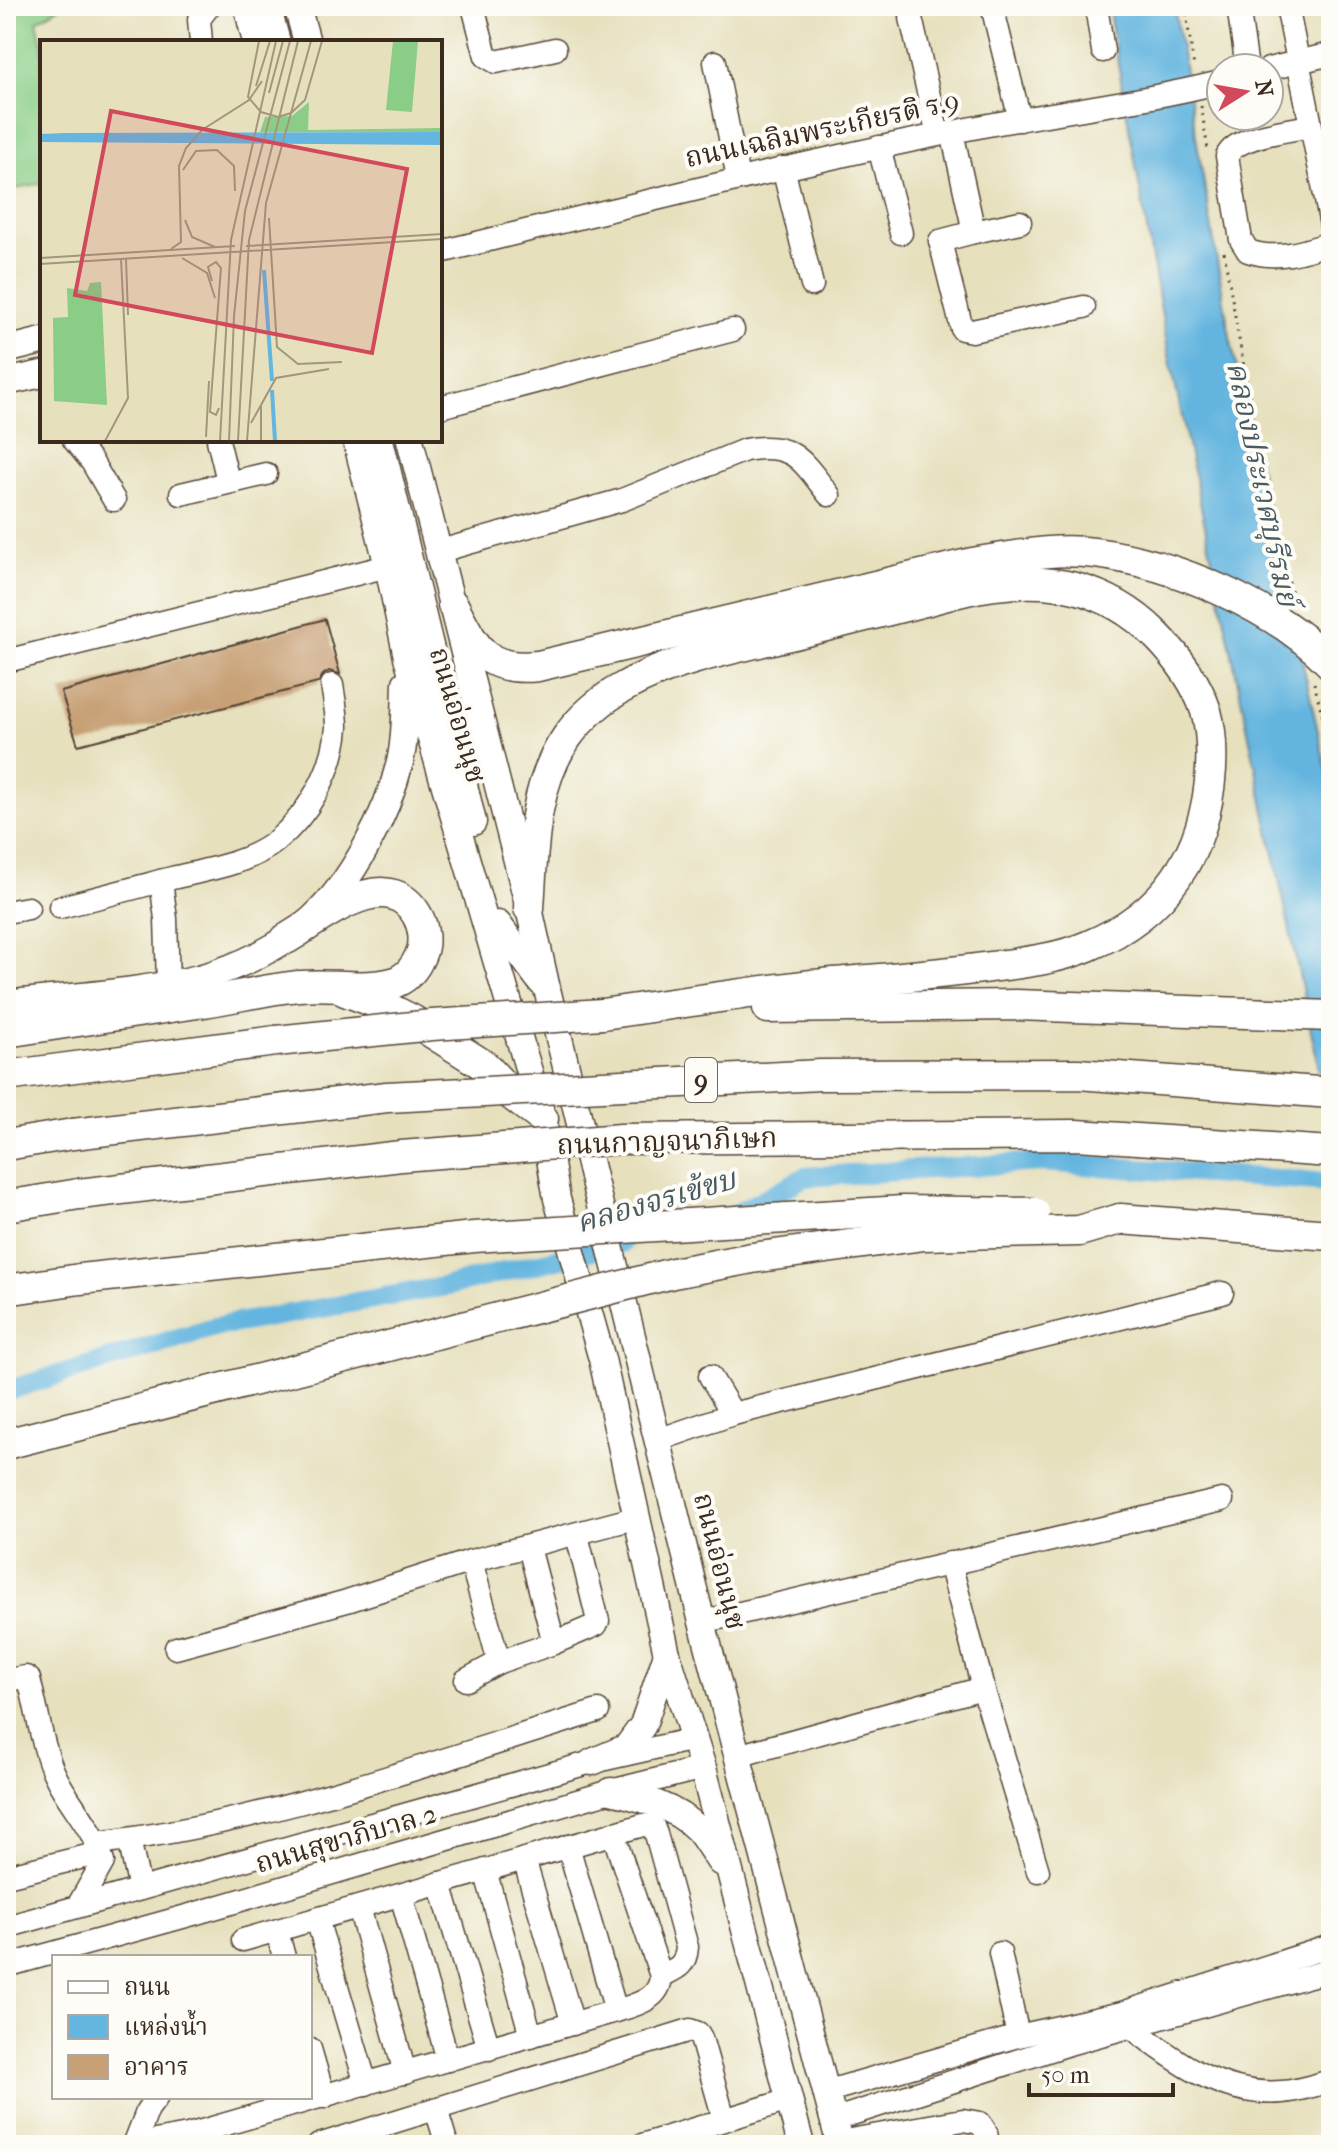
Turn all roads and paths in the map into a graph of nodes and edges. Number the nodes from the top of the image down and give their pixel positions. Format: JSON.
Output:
{"nodes":[{"id":1,"x":209,"y":6,"type":"edge"},
{"id":2,"x":247,"y":6,"type":"edge"},
{"id":3,"x":267,"y":6,"type":"edge"},
{"id":4,"x":297,"y":6,"type":"edge"},
{"id":5,"x":473,"y":6,"type":"edge"},
{"id":6,"x":992,"y":6,"type":"edge"},
{"id":7,"x":1096,"y":6,"type":"edge"},
{"id":8,"x":1185,"y":6,"type":"edge"},
{"id":9,"x":1238,"y":6,"type":"edge"},
{"id":10,"x":1287,"y":6,"type":"edge"},
{"id":11,"x":911,"y":18,"type":"dead end"},
{"id":12,"x":201,"y":40,"type":"edge"},
{"id":13,"x":256,"y":40,"type":"edge"},
{"id":14,"x":276,"y":40,"type":"edge"},
{"id":15,"x":306,"y":40,"type":"edge"},
{"id":16,"x":555,"y":49,"type":"dead end"},
{"id":17,"x":1103,"y":51,"type":"dead end"},
{"id":18,"x":1245,"y":52,"type":"edge"},
{"id":19,"x":1331,"y":54,"type":"edge"},
{"id":20,"x":1298,"y":61,"type":"junction"},
{"id":21,"x":715,"y":62,"type":"dead end"},
{"id":22,"x":1285,"y":65,"type":"edge"},
{"id":23,"x":1195,"y":72,"type":"dead end"},
{"id":24,"x":1205,"y":86,"type":"edge"},
{"id":25,"x":1200,"y":102,"type":"dead end"},
{"id":26,"x":1020,"y":120,"type":"junction"},
{"id":27,"x":1310,"y":126,"type":"junction"},
{"id":28,"x":945,"y":133,"type":"junction"},
{"id":29,"x":879,"y":147,"type":"junction"},
{"id":30,"x":1209,"y":162,"type":"dead end"},
{"id":31,"x":783,"y":168,"type":"junction"},
{"id":32,"x":738,"y":178,"type":"junction"},
{"id":33,"x":1020,"y":222,"type":"dead end"},
{"id":34,"x":1331,"y":225,"type":"edge"},
{"id":35,"x":974,"y":232,"type":"junction"},
{"id":36,"x":901,"y":233,"type":"dead end"},
{"id":37,"x":1331,"y":241,"type":"edge"},
{"id":38,"x":442,"y":252,"type":"edge"},
{"id":39,"x":1224,"y":252,"type":"dead end"},
{"id":40,"x":812,"y":285,"type":"dead end"},
{"id":41,"x":1084,"y":307,"type":"dead end"},
{"id":42,"x":733,"y":330,"type":"dead end"},
{"id":43,"x":40,"y":342,"type":"edge"},
{"id":44,"x":6,"y":350,"type":"edge"},
{"id":45,"x":40,"y":374,"type":"edge"},
{"id":46,"x":6,"y":382,"type":"edge"},
{"id":47,"x":442,"y":406,"type":"edge"},
{"id":48,"x":76,"y":442,"type":"edge"},
{"id":49,"x":218,"y":442,"type":"edge"},
{"id":50,"x":357,"y":442,"type":"edge"},
{"id":51,"x":380,"y":442,"type":"edge"},
{"id":52,"x":411,"y":442,"type":"edge"},
{"id":53,"x":266,"y":474,"type":"dead end"},
{"id":54,"x":228,"y":481,"type":"junction"},
{"id":55,"x":181,"y":494,"type":"dead end"},
{"id":56,"x":829,"y":495,"type":"dead end"},
{"id":57,"x":114,"y":500,"type":"dead end"},
{"id":58,"x":440,"y":551,"type":"junction"},
{"id":59,"x":388,"y":566,"type":"junction"},
{"id":60,"x":453,"y":605,"type":"junction"},
{"id":61,"x":1296,"y":612,"type":"dead end"},
{"id":62,"x":407,"y":657,"type":"junction"},
{"id":63,"x":6,"y":661,"type":"edge"},
{"id":64,"x":1321,"y":668,"type":"edge"},
{"id":65,"x":332,"y":685,"type":"dead end"},
{"id":66,"x":1331,"y":749,"type":"edge"},
{"id":67,"x":161,"y":881,"type":"junction"},
{"id":68,"x":60,"y":907,"type":"dead end"},
{"id":69,"x":529,"y":908,"type":"junction"},
{"id":70,"x":498,"y":924,"type":"junction"},
{"id":71,"x":286,"y":939,"type":"junction"},
{"id":72,"x":168,"y":984,"type":"junction"},
{"id":73,"x":328,"y":985,"type":"junction"},
{"id":74,"x":547,"y":989,"type":"junction"},
{"id":75,"x":6,"y":1004,"type":"edge"},
{"id":76,"x":509,"y":1006,"type":"junction"},
{"id":77,"x":602,"y":1014,"type":"junction"},
{"id":78,"x":1331,"y":1016,"type":"edge"},
{"id":79,"x":6,"y":1032,"type":"edge"},
{"id":80,"x":6,"y":1076,"type":"edge"},
{"id":81,"x":1331,"y":1093,"type":"edge"},
{"id":82,"x":543,"y":1119,"type":"junction"},
{"id":83,"x":6,"y":1145,"type":"edge"},
{"id":84,"x":1331,"y":1152,"type":"edge"},
{"id":85,"x":6,"y":1206,"type":"edge"},
{"id":86,"x":1120,"y":1219,"type":"junction"},
{"id":87,"x":1331,"y":1235,"type":"edge"},
{"id":88,"x":6,"y":1290,"type":"edge"},
{"id":89,"x":1222,"y":1293,"type":"dead end"},
{"id":90,"x":710,"y":1376,"type":"dead end"},
{"id":91,"x":733,"y":1414,"type":"junction"},
{"id":92,"x":658,"y":1440,"type":"junction"},
{"id":93,"x":6,"y":1444,"type":"edge"},
{"id":94,"x":1222,"y":1500,"type":"dead end"},
{"id":95,"x":635,"y":1518,"type":"junction"},
{"id":96,"x":577,"y":1535,"type":"junction"},
{"id":97,"x":529,"y":1547,"type":"junction"},
{"id":98,"x":471,"y":1561,"type":"junction"},
{"id":99,"x":950,"y":1563,"type":"junction"},
{"id":100,"x":702,"y":1622,"type":"junction"},
{"id":101,"x":554,"y":1643,"type":"junction"},
{"id":102,"x":176,"y":1648,"type":"dead end"},
{"id":103,"x":667,"y":1654,"type":"junction"},
{"id":104,"x":499,"y":1662,"type":"junction"},
{"id":105,"x":6,"y":1680,"type":"edge"},
{"id":106,"x":466,"y":1680,"type":"dead end"},
{"id":107,"x":983,"y":1688,"type":"junction"},
{"id":108,"x":598,"y":1711,"type":"dead end"},
{"id":109,"x":730,"y":1727,"type":"junction"},
{"id":110,"x":694,"y":1739,"type":"junction"},
{"id":111,"x":737,"y":1756,"type":"junction"},
{"id":112,"x":592,"y":1762,"type":"junction"},
{"id":113,"x":703,"y":1768,"type":"junction"},
{"id":114,"x":611,"y":1791,"type":"junction"},
{"id":115,"x":613,"y":1833,"type":"junction"},
{"id":116,"x":129,"y":1839,"type":"junction"},
{"id":117,"x":568,"y":1846,"type":"junction"},
{"id":118,"x":98,"y":1848,"type":"junction"},
{"id":119,"x":524,"y":1859,"type":"junction"},
{"id":120,"x":485,"y":1870,"type":"junction"},
{"id":121,"x":1038,"y":1871,"type":"dead end"},
{"id":122,"x":6,"y":1876,"type":"edge"},
{"id":123,"x":731,"y":1878,"type":"junction"},
{"id":124,"x":440,"y":1883,"type":"junction"},
{"id":125,"x":140,"y":1889,"type":"junction"},
{"id":126,"x":401,"y":1895,"type":"junction"},
{"id":127,"x":78,"y":1906,"type":"junction"},
{"id":128,"x":359,"y":1907,"type":"junction"},
{"id":129,"x":317,"y":1919,"type":"junction"},
{"id":130,"x":6,"y":1927,"type":"edge"},
{"id":131,"x":277,"y":1931,"type":"junction"},
{"id":132,"x":243,"y":1940,"type":"dead end"},
{"id":133,"x":1331,"y":1946,"type":"edge"},
{"id":134,"x":1000,"y":1953,"type":"dead end"},
{"id":135,"x":283,"y":1955,"type":"edge"},
{"id":136,"x":6,"y":1966,"type":"edge"},
{"id":137,"x":1331,"y":1970,"type":"edge"},
{"id":138,"x":661,"y":1976,"type":"junction"},
{"id":139,"x":616,"y":2011,"type":"junction"},
{"id":140,"x":573,"y":2024,"type":"junction"},
{"id":141,"x":1130,"y":2026,"type":"junction"},
{"id":142,"x":531,"y":2036,"type":"junction"},
{"id":143,"x":1018,"y":2036,"type":"junction"},
{"id":144,"x":489,"y":2049,"type":"junction"},
{"id":145,"x":312,"y":2056,"type":"edge"},
{"id":146,"x":448,"y":2060,"type":"junction"},
{"id":147,"x":405,"y":2073,"type":"junction"},
{"id":148,"x":1331,"y":2081,"type":"edge"},
{"id":149,"x":366,"y":2084,"type":"junction"},
{"id":150,"x":825,"y":2092,"type":"junction"},
{"id":151,"x":324,"y":2097,"type":"junction"},
{"id":152,"x":156,"y":2099,"type":"edge"},
{"id":153,"x":789,"y":2100,"type":"junction"},
{"id":154,"x":436,"y":2109,"type":"junction"},
{"id":155,"x":724,"y":2119,"type":"junction"},
{"id":156,"x":837,"y":2135,"type":"edge"},
{"id":157,"x":895,"y":2138,"type":"edge"},
{"id":158,"x":133,"y":2145,"type":"edge"},
{"id":159,"x":319,"y":2145,"type":"edge"},
{"id":160,"x":447,"y":2145,"type":"edge"},
{"id":161,"x":642,"y":2145,"type":"edge"},
{"id":162,"x":801,"y":2145,"type":"edge"},
{"id":163,"x":988,"y":2145,"type":"edge"}],
"edges":[{"from":1,"to":12,"type":"street"},
{"from":2,"to":13,"type":"main road"},
{"from":3,"to":14,"type":"main road"},
{"from":4,"to":15,"type":"main road"},
{"from":5,"to":16,"type":"street"},
{"from":6,"to":26,"type":"street"},
{"from":7,"to":17,"type":"street"},
{"from":8,"to":23,"type":"path"},
{"from":9,"to":18,"type":"street"},
{"from":10,"to":20,"type":"street"},
{"from":11,"to":28,"type":"street"},
{"from":19,"to":20,"type":"street"},
{"from":20,"to":22,"type":"street"},
{"from":20,"to":27,"type":"street"},
{"from":21,"to":32,"type":"street"},
{"from":24,"to":26,"type":"street","name":"ถนนเฉลิมพระเกียรติ ร.9"},
{"from":25,"to":30,"type":"path"},
{"from":26,"to":28,"type":"street","name":"ถนนเฉลิมพระเกียรติ ร.9"},
{"from":27,"to":34,"type":"street"},
{"from":27,"to":37,"type":"street"},
{"from":28,"to":29,"type":"street","name":"ถนนเฉลิมพระเกียรติ ร.9"},
{"from":28,"to":35,"type":"street"},
{"from":29,"to":31,"type":"street","name":"ถนนเฉลิมพระเกียรติ ร.9"},
{"from":29,"to":36,"type":"street"},
{"from":31,"to":32,"type":"street","name":"ถนนเฉลิมพระเกียรติ ร.9"},
{"from":31,"to":40,"type":"street"},
{"from":32,"to":38,"type":"street","name":"ถนนเฉลิมพระเกียรติ ร.9"},
{"from":33,"to":35,"type":"street"},
{"from":35,"to":41,"type":"street"},
{"from":39,"to":61,"type":"path"},
{"from":42,"to":47,"type":"street"},
{"from":43,"to":44,"type":"main road"},
{"from":45,"to":46,"type":"main road"},
{"from":48,"to":57,"type":"street"},
{"from":49,"to":54,"type":"street"},
{"from":50,"to":59,"type":"main road","name":"ถนนอ่อนนุช"},
{"from":51,"to":70,"type":"main road","name":"ถนนอ่อนนุช"},
{"from":52,"to":58,"type":"main road","name":"ถนนอ่อนนุช"},
{"from":53,"to":54,"type":"street"},
{"from":54,"to":55,"type":"street"},
{"from":56,"to":58,"type":"street"},
{"from":58,"to":60,"type":"main road","name":"ถนนอ่อนนุช"},
{"from":59,"to":62,"type":"main road","name":"ถนนอ่อนนุช"},
{"from":59,"to":63,"type":"street"},
{"from":60,"to":64,"type":"highway"},
{"from":60,"to":69,"type":"main road","name":"ถนนอ่อนนุช"},
{"from":62,"to":71,"type":"main road"},
{"from":62,"to":76,"type":"main road","name":"ถนนอ่อนนุช"},
{"from":64,"to":66,"type":"path"},
{"from":65,"to":67,"type":"street"},
{"from":67,"to":68,"type":"street"},
{"from":67,"to":72,"type":"street"},
{"from":69,"to":74,"type":"main road","name":"ถนนอ่อนนุช"},
{"from":69,"to":77,"type":"highway"},
{"from":70,"to":74,"type":"main road","name":"ถนนอ่อนนุช"},
{"from":70,"to":76,"type":"main road","name":"ถนนอ่อนนุช"},
{"from":71,"to":72,"type":"main road"},
{"from":71,"to":73,"type":"highway"},
{"from":72,"to":75,"type":"main road"},
{"from":73,"to":79,"type":"highway"},
{"from":73,"to":82,"type":"highway"},
{"from":74,"to":92,"type":"main road","name":"ถนนอ่อนนุช","bridge":true},
{"from":76,"to":82,"type":"main road","name":"ถนนอ่อนนุช"},
{"from":77,"to":78,"type":"highway"},
{"from":77,"to":80,"type":"highway","bridge":true},
{"from":81,"to":83,"type":"highway","name":"ถนนกาญจนาภิเษก","number":"9","bridge":true},
{"from":82,"to":95,"type":"main road","name":"ถนนอ่อนนุช","bridge":true},
{"from":84,"to":85,"type":"highway","name":"ถนนกาญจนาภิเษก","number":"9","bridge":true},
{"from":86,"to":87,"type":"highway"},
{"from":86,"to":88,"type":"highway","bridge":true},
{"from":86,"to":93,"type":"highway","bridge":true},
{"from":89,"to":91,"type":"street"},
{"from":90,"to":91,"type":"street"},
{"from":91,"to":92,"type":"street"},
{"from":92,"to":100,"type":"main road","name":"ถนนอ่อนนุช"},
{"from":94,"to":99,"type":"street"},
{"from":95,"to":96,"type":"street"},
{"from":95,"to":103,"type":"main road","name":"ถนนอ่อนนุช"},
{"from":96,"to":97,"type":"street"},
{"from":96,"to":101,"type":"street"},
{"from":97,"to":98,"type":"street"},
{"from":97,"to":101,"type":"street"},
{"from":98,"to":102,"type":"street"},
{"from":98,"to":104,"type":"street"},
{"from":99,"to":100,"type":"street"},
{"from":99,"to":107,"type":"street"},
{"from":100,"to":109,"type":"main road","name":"ถนนอ่อนนุช"},
{"from":101,"to":104,"type":"street"},
{"from":103,"to":110,"type":"main road","name":"ถนนอ่อนนุช"},
{"from":103,"to":112,"type":"main road"},
{"from":104,"to":106,"type":"street"},
{"from":105,"to":118,"type":"street"},
{"from":107,"to":111,"type":"street"},
{"from":107,"to":121,"type":"street"},
{"from":108,"to":116,"type":"street"},
{"from":109,"to":110,"type":"main road"},
{"from":109,"to":111,"type":"main road","name":"ถนนอ่อนนุช"},
{"from":110,"to":112,"type":"street","name":"ถนนสุขาภิบาล 2"},
{"from":110,"to":113,"type":"main road","name":"ถนนอ่อนนุช"},
{"from":111,"to":113,"type":"main road"},
{"from":111,"to":150,"type":"main road","name":"ถนนอ่อนนุช"},
{"from":112,"to":125,"type":"street","name":"ถนนสุขาภิบาล 2"},
{"from":113,"to":114,"type":"street","name":"ถนนสุขาภิบาล 2"},
{"from":113,"to":123,"type":"main road","name":"ถนนอ่อนนุช"},
{"from":114,"to":123,"type":"main road"},
{"from":114,"to":136,"type":"street","name":"ถนนสุขาภิบาล 2"},
{"from":115,"to":117,"type":"street"},
{"from":115,"to":138,"type":"street"},
{"from":115,"to":138,"type":"street"},
{"from":116,"to":118,"type":"street"},
{"from":116,"to":125,"type":"street"},
{"from":117,"to":119,"type":"street"},
{"from":117,"to":139,"type":"street"},
{"from":118,"to":122,"type":"street"},
{"from":118,"to":127,"type":"street"},
{"from":119,"to":120,"type":"street"},
{"from":119,"to":140,"type":"street"},
{"from":120,"to":124,"type":"street"},
{"from":120,"to":142,"type":"street"},
{"from":123,"to":153,"type":"main road","name":"ถนนอ่อนนุช"},
{"from":124,"to":126,"type":"street"},
{"from":124,"to":144,"type":"street"},
{"from":125,"to":127,"type":"street","name":"ถนนสุขาภิบาล 2"},
{"from":126,"to":128,"type":"street"},
{"from":126,"to":146,"type":"street"},
{"from":127,"to":130,"type":"street","name":"ถนนสุขาภิบาล 2"},
{"from":128,"to":129,"type":"street"},
{"from":128,"to":147,"type":"street"},
{"from":129,"to":131,"type":"street"},
{"from":129,"to":149,"type":"street"},
{"from":131,"to":132,"type":"street"},
{"from":131,"to":135,"type":"street"},
{"from":133,"to":143,"type":"street"},
{"from":134,"to":143,"type":"street"},
{"from":137,"to":141,"type":"street"},
{"from":138,"to":139,"type":"street"},
{"from":139,"to":140,"type":"street"},
{"from":140,"to":142,"type":"street"},
{"from":141,"to":148,"type":"street"},
{"from":141,"to":156,"type":"street"},
{"from":142,"to":144,"type":"street"},
{"from":143,"to":150,"type":"street"},
{"from":144,"to":146,"type":"street"},
{"from":145,"to":151,"type":"street"},
{"from":146,"to":147,"type":"street"},
{"from":147,"to":149,"type":"street"},
{"from":149,"to":151,"type":"street"},
{"from":150,"to":156,"type":"main road","name":"ถนนอ่อนนุช"},
{"from":151,"to":158,"type":"street"},
{"from":152,"to":158,"type":"street"},
{"from":153,"to":155,"type":"street"},
{"from":153,"to":162,"type":"main road","name":"ถนนอ่อนนุช"},
{"from":154,"to":155,"type":"street"},
{"from":154,"to":159,"type":"street"},
{"from":154,"to":160,"type":"street"},
{"from":155,"to":161,"type":"street"},
{"from":156,"to":157,"type":"street"},
{"from":157,"to":163,"type":"street"}]}
